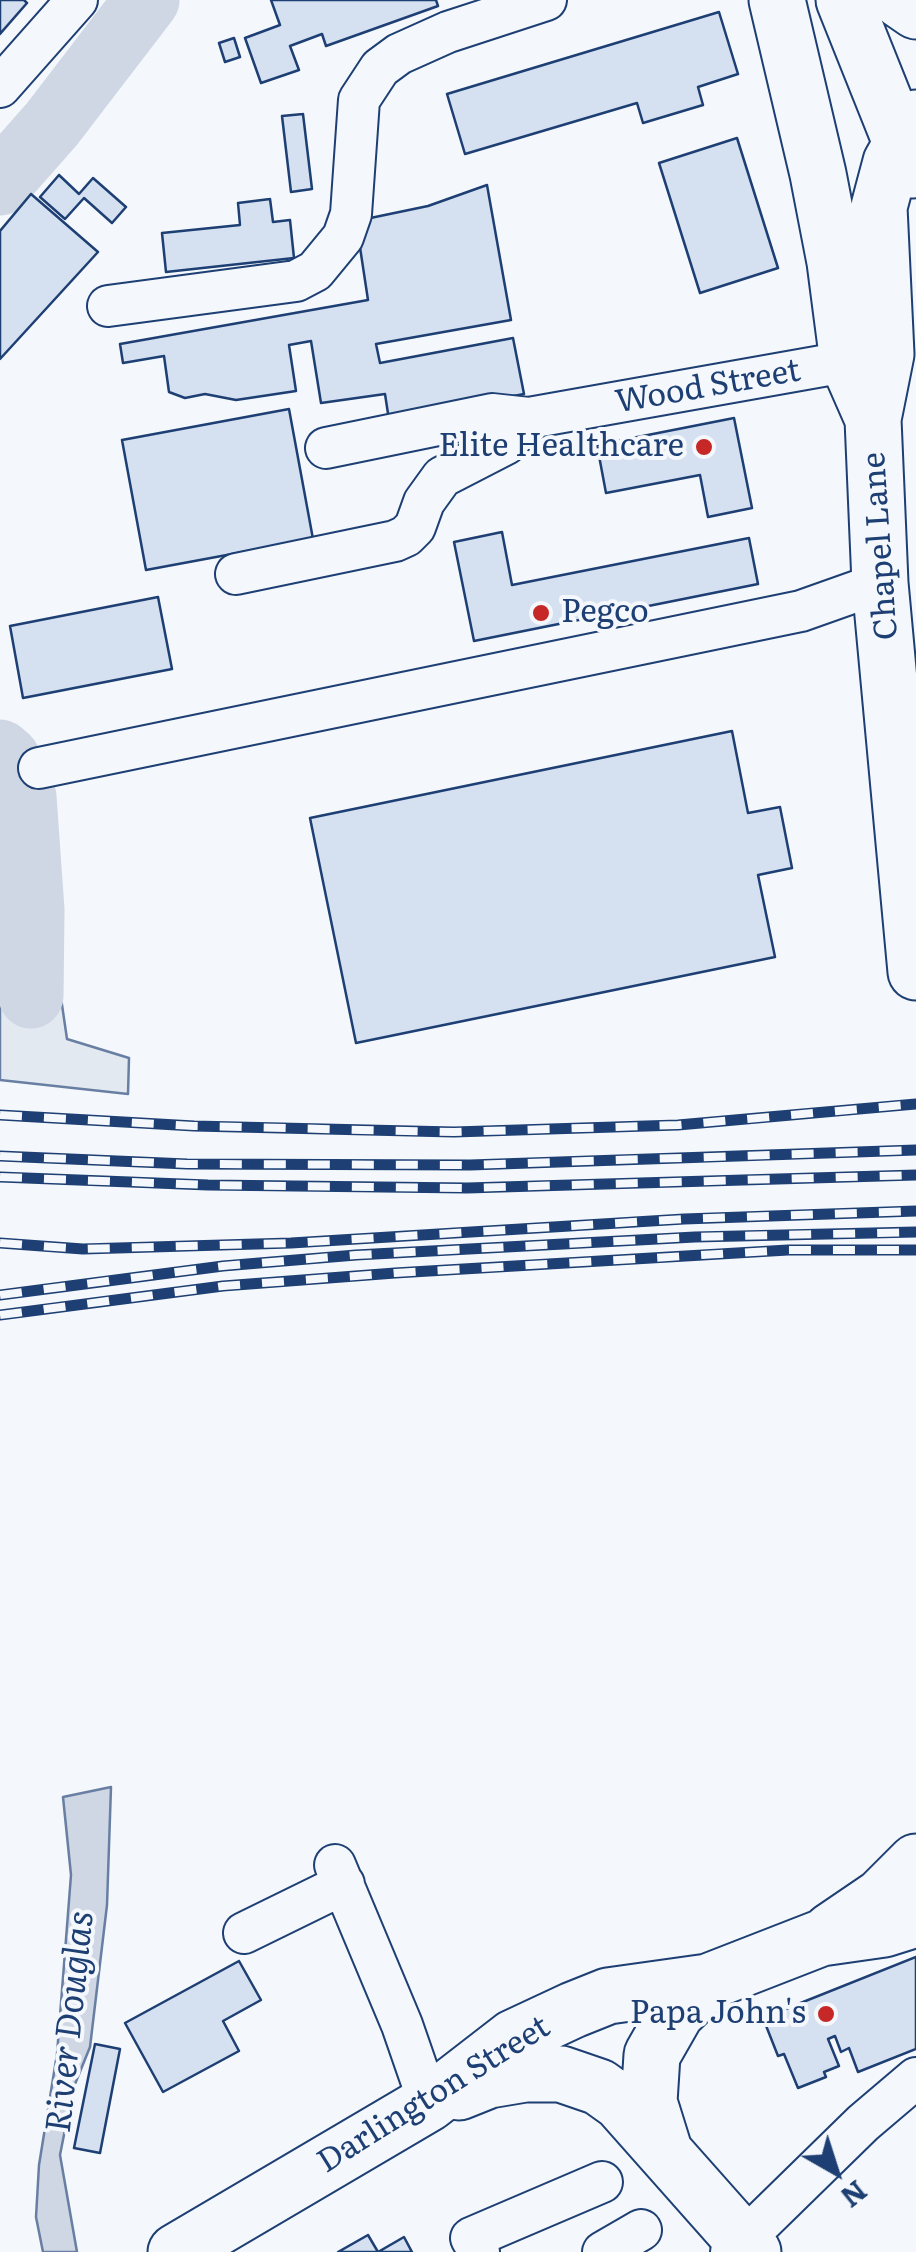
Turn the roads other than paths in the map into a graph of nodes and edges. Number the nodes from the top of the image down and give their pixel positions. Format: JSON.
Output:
{"nodes":[{"id":1,"x":77,"y":0,"type":"edge"},
{"id":2,"x":546,"y":0,"type":"edge"},
{"id":3,"x":777,"y":0,"type":"edge"},
{"id":4,"x":844,"y":0,"type":"edge"},
{"id":5,"x":900,"y":0,"type":"edge"},
{"id":6,"x":916,"y":11,"type":"edge"},
{"id":7,"x":0,"y":87,"type":"edge"},
{"id":8,"x":911,"y":147,"type":"edge"},
{"id":9,"x":108,"y":306,"type":"dead end"},
{"id":10,"x":867,"y":358,"type":"junction"},
{"id":11,"x":529,"y":418,"type":"junction"},
{"id":12,"x":326,"y":448,"type":"dead end"},
{"id":13,"x":236,"y":574,"type":"dead end"},
{"id":14,"x":898,"y":581,"type":"edge"},
{"id":15,"x":40,"y":768,"type":"dead end"},
{"id":16,"x":916,"y":972,"type":"edge"},
{"id":17,"x":916,"y":1862,"type":"edge"},
{"id":18,"x":916,"y":1920,"type":"edge"},
{"id":19,"x":244,"y":1933,"type":"dead end"},
{"id":20,"x":820,"y":1938,"type":"junction"},
{"id":21,"x":708,"y":1982,"type":"junction"},
{"id":22,"x":916,"y":2078,"type":"edge"},
{"id":23,"x":429,"y":2103,"type":"junction"},
{"id":24,"x":668,"y":2159,"type":"junction"},
{"id":25,"x":602,"y":2182,"type":"dead end"},
{"id":26,"x":641,"y":2230,"type":"dead end"},
{"id":27,"x":742,"y":2248,"type":"edge"},
{"id":28,"x":176,"y":2252,"type":"edge"},
{"id":29,"x":479,"y":2252,"type":"edge"},
{"id":30,"x":603,"y":2252,"type":"edge"}],
"edges":[{"from":1,"to":7,"type":"street"},
{"from":2,"to":9,"type":"street"},
{"from":3,"to":10,"type":"highway","name":"Chapel Lane"},
{"from":4,"to":8,"type":"highway","name":"Chapel Lane"},
{"from":5,"to":6,"type":"highway"},
{"from":8,"to":10,"type":"highway","name":"Chapel Lane"},
{"from":10,"to":11,"type":"street","name":"Wood Street"},
{"from":10,"to":14,"type":"highway","name":"Chapel Lane"},
{"from":11,"to":12,"type":"street","name":"Wood Street"},
{"from":11,"to":13,"type":"street"},
{"from":14,"to":15,"type":"street"},
{"from":14,"to":16,"type":"highway","name":"Chapel Lane"},
{"from":17,"to":20,"type":"highway","name":"Darlington Street"},
{"from":18,"to":20,"type":"highway","name":"Darlington Street"},
{"from":19,"to":23,"type":"street"},
{"from":20,"to":21,"type":"highway","name":"Darlington Street"},
{"from":21,"to":23,"type":"highway","name":"Darlington Street"},
{"from":21,"to":24,"type":"highway"},
{"from":22,"to":27,"type":"street"},
{"from":23,"to":24,"type":"highway"},
{"from":23,"to":28,"type":"highway","name":"Darlington Street"},
{"from":24,"to":27,"type":"highway"},
{"from":25,"to":29,"type":"street"},
{"from":26,"to":30,"type":"street"}]}
